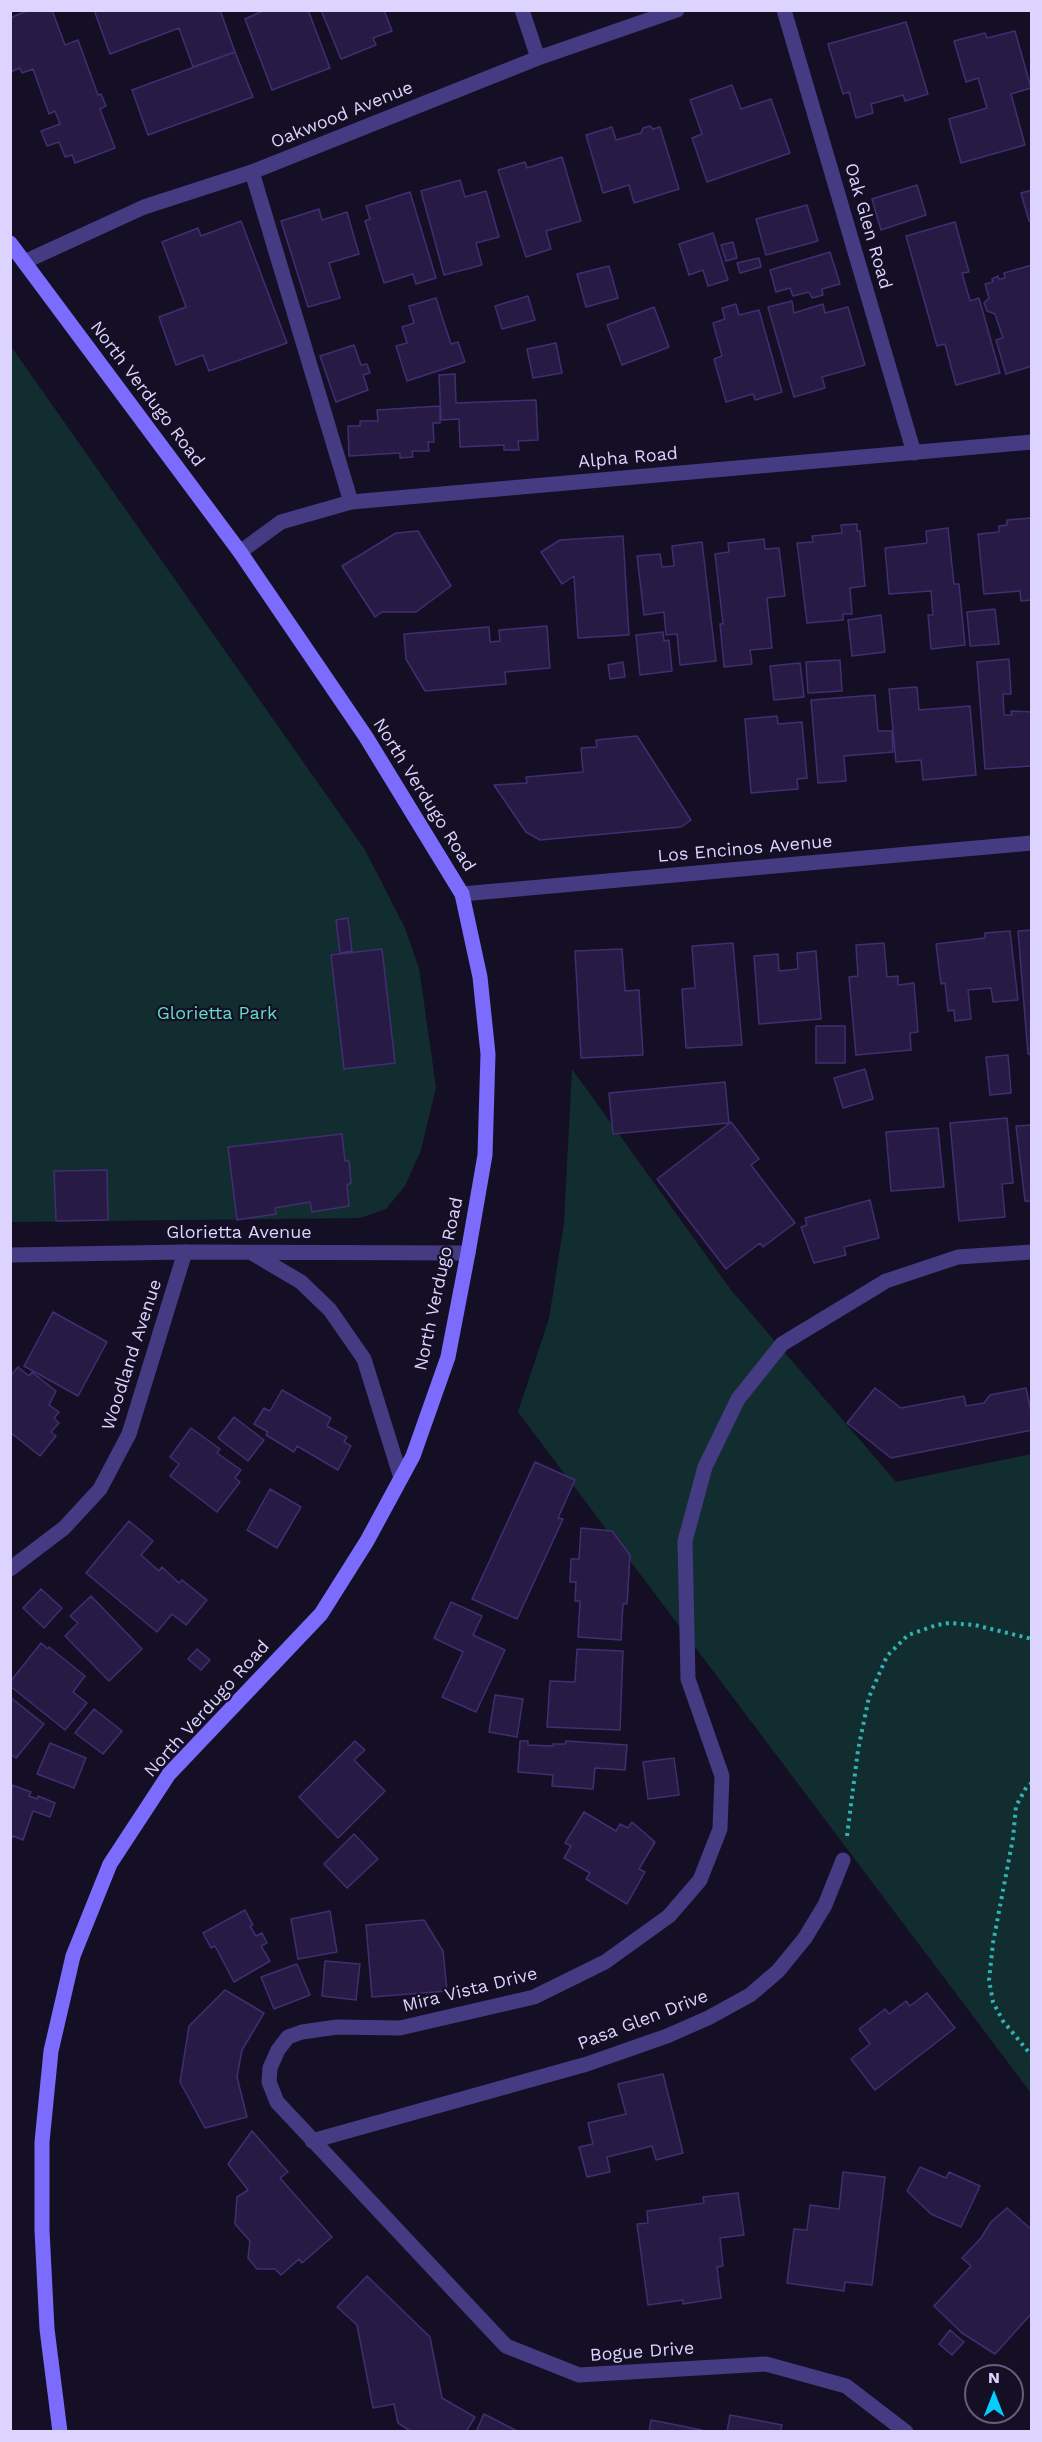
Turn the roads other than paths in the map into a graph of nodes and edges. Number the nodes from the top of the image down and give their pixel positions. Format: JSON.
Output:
{"nodes":[{"id":1,"x":522,"y":10,"type":"edge"},
{"id":2,"x":677,"y":10,"type":"edge"},
{"id":3,"x":784,"y":10,"type":"edge"},
{"id":4,"x":538,"y":58,"type":"junction"},
{"id":5,"x":252,"y":172,"type":"junction"},
{"id":6,"x":10,"y":243,"type":"edge"},
{"id":7,"x":24,"y":262,"type":"junction"},
{"id":8,"x":1032,"y":442,"type":"edge"},
{"id":9,"x":914,"y":453,"type":"junction"},
{"id":10,"x":351,"y":502,"type":"junction"},
{"id":11,"x":240,"y":552,"type":"junction"},
{"id":12,"x":1032,"y":843,"type":"edge"},
{"id":13,"x":462,"y":894,"type":"junction"},
{"id":14,"x":185,"y":1252,"type":"junction"},
{"id":15,"x":1032,"y":1252,"type":"edge"},
{"id":16,"x":252,"y":1253,"type":"junction"},
{"id":17,"x":468,"y":1253,"type":"junction"},
{"id":18,"x":10,"y":1255,"type":"edge"},
{"id":19,"x":401,"y":1478,"type":"junction"},
{"id":20,"x":10,"y":1569,"type":"edge"},
{"id":21,"x":843,"y":1860,"type":"road end"},
{"id":22,"x":312,"y":2141,"type":"junction"},
{"id":23,"x":60,"y":2432,"type":"edge"},
{"id":24,"x":906,"y":2432,"type":"edge"}],
"edges":[{"from":1,"to":4,"type":"street"},
{"from":2,"to":4,"type":"street","name":"Oakwood Avenue"},
{"from":3,"to":9,"type":"street","name":"Oak Glen Road"},
{"from":4,"to":5,"type":"street","name":"Oakwood Avenue"},
{"from":5,"to":7,"type":"street","name":"Oakwood Avenue"},
{"from":5,"to":10,"type":"street"},
{"from":6,"to":7,"type":"main road","name":"North Verdugo Road"},
{"from":7,"to":11,"type":"main road","name":"North Verdugo Road"},
{"from":8,"to":9,"type":"street","name":"Alpha Road"},
{"from":9,"to":10,"type":"street","name":"Alpha Road"},
{"from":10,"to":11,"type":"street","name":"Alpha Road"},
{"from":11,"to":13,"type":"main road","name":"North Verdugo Road"},
{"from":12,"to":13,"type":"street","name":"Los Encinos Avenue"},
{"from":13,"to":17,"type":"main road","name":"North Verdugo Road"},
{"from":14,"to":16,"type":"street","name":"Glorietta Avenue"},
{"from":14,"to":18,"type":"street","name":"Glorietta Avenue"},
{"from":14,"to":20,"type":"street","name":"Woodland Avenue"},
{"from":15,"to":22,"type":"street","name":"Mira Vista Drive"},
{"from":16,"to":17,"type":"street","name":"Glorietta Avenue"},
{"from":16,"to":19,"type":"street"},
{"from":17,"to":19,"type":"main road","name":"North Verdugo Road"},
{"from":19,"to":23,"type":"main road","name":"North Verdugo Road"},
{"from":21,"to":22,"type":"street","name":"Pasa Glen Drive"},
{"from":22,"to":24,"type":"street","name":"Bogue Drive"}]}
